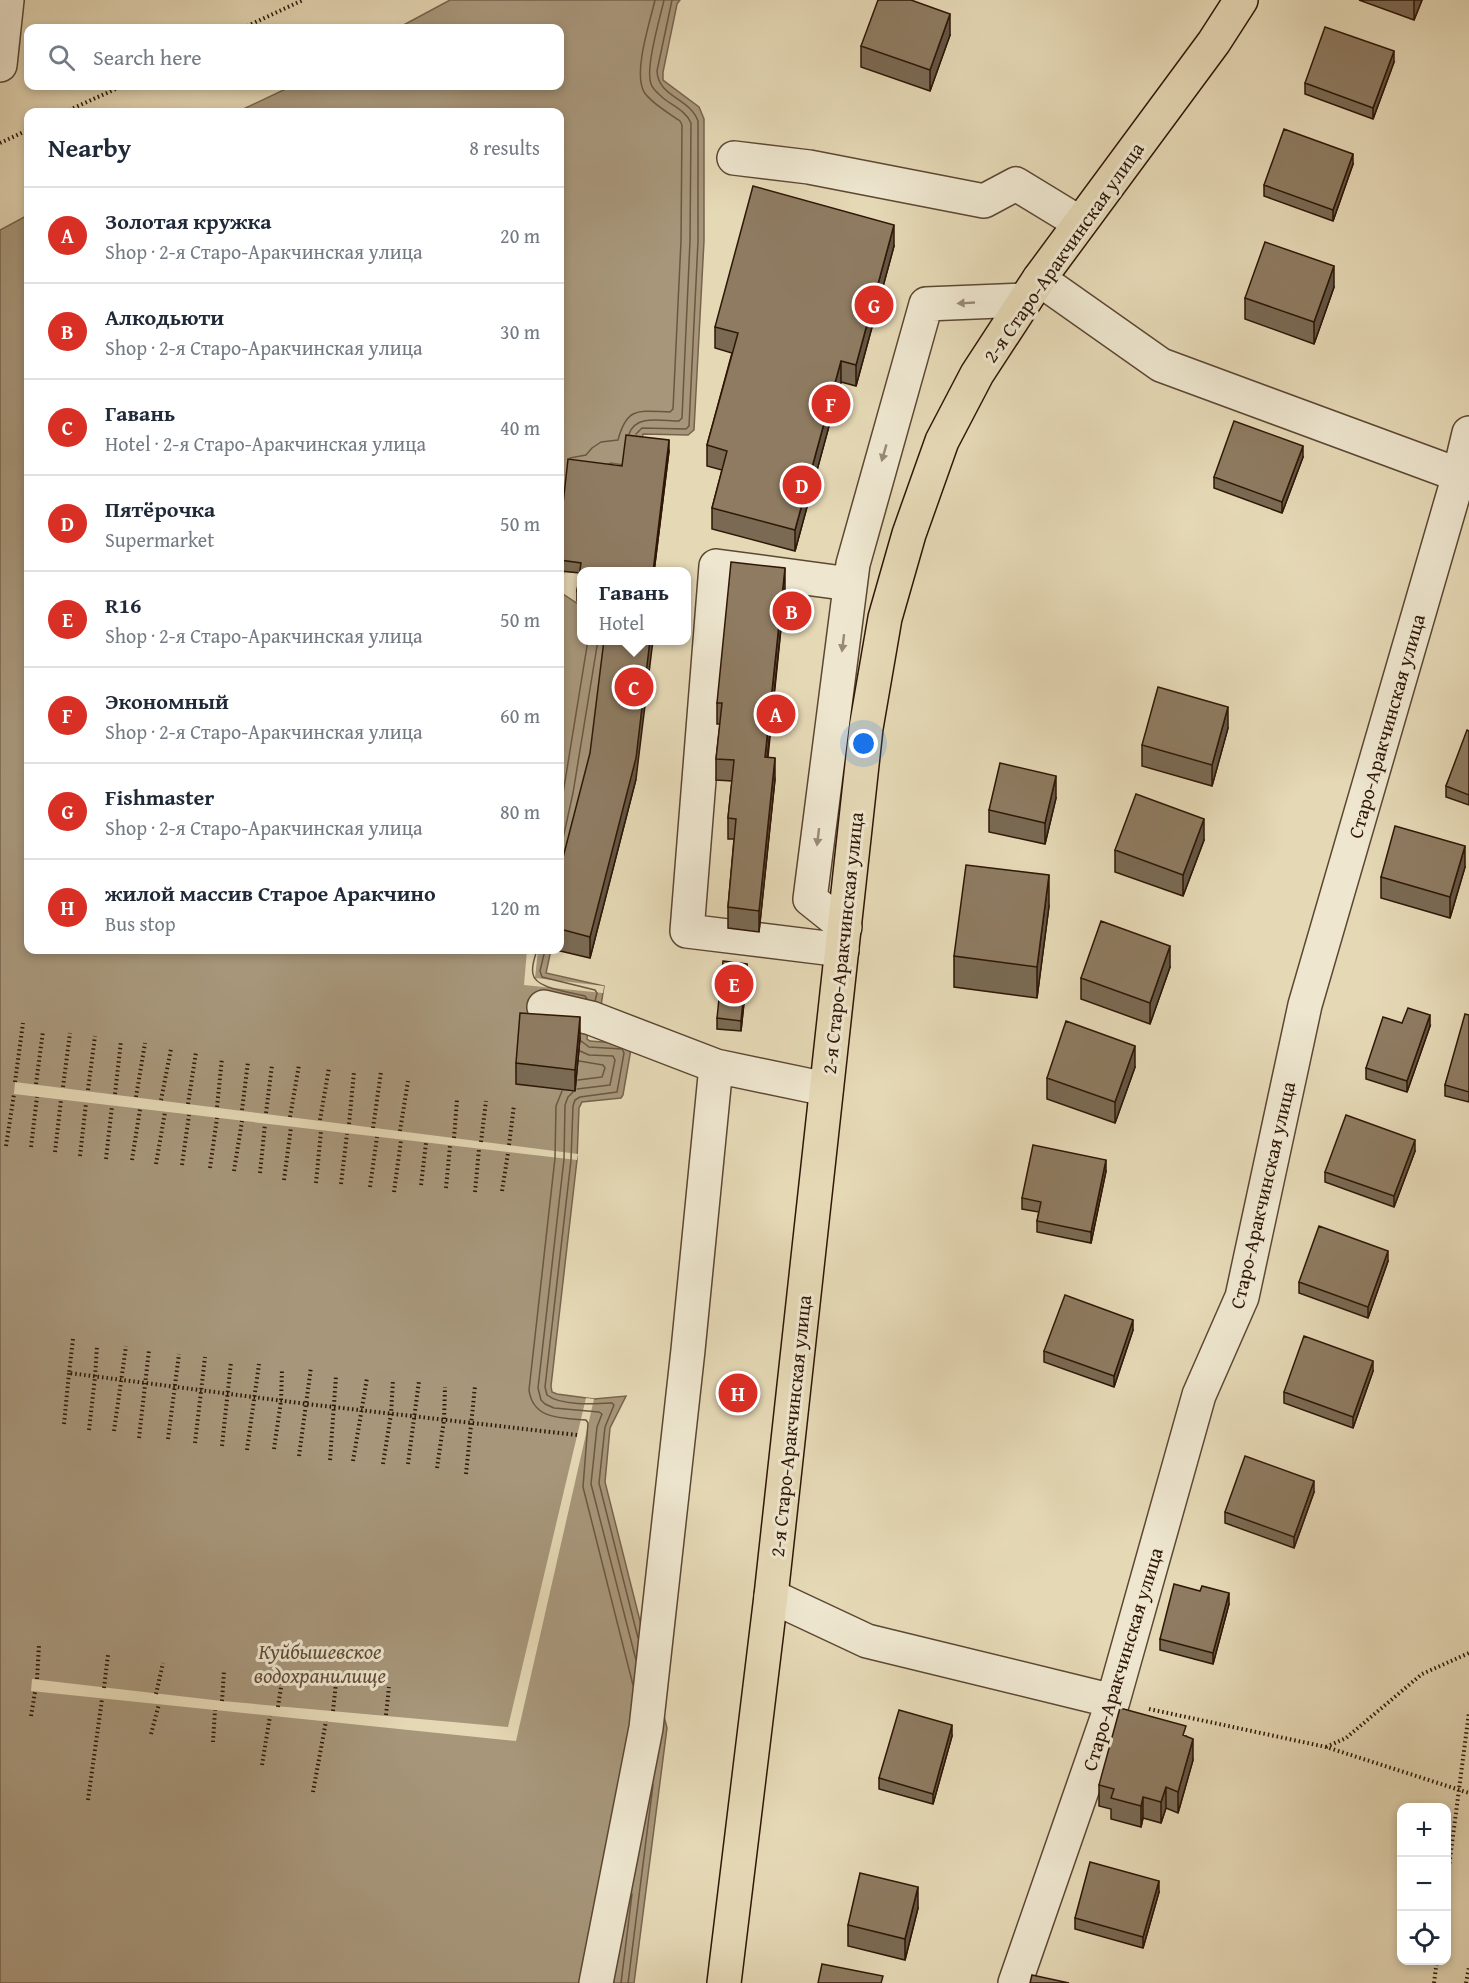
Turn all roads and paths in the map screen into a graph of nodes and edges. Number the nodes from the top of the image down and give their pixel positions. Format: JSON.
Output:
{"nodes":[{"id":1,"x":7,"y":0,"type":"edge"},
{"id":2,"x":303,"y":0,"type":"edge"},
{"id":3,"x":1241,"y":0,"type":"edge"},
{"id":4,"x":252,"y":24,"type":"edge"},
{"id":5,"x":0,"y":65,"type":"edge"},
{"id":6,"x":113,"y":90,"type":"edge"},
{"id":7,"x":74,"y":108,"type":"edge"},
{"id":8,"x":24,"y":132,"type":"edge"},
{"id":9,"x":0,"y":143,"type":"edge"},
{"id":10,"x":734,"y":158,"type":"dead end"},
{"id":11,"x":1080,"y":223,"type":"junction"},
{"id":12,"x":1032,"y":290,"type":"junction"},
{"id":13,"x":1469,"y":433,"type":"edge"},
{"id":14,"x":1459,"y":474,"type":"junction"},
{"id":15,"x":850,"y":584,"type":"junction"},
{"id":16,"x":843,"y":938,"type":"junction"},
{"id":17,"x":544,"y":1007,"type":"dead end"},
{"id":18,"x":23,"y":1023,"type":"dead end"},
{"id":19,"x":43,"y":1031,"type":"dead end"},
{"id":20,"x":70,"y":1033,"type":"dead end"},
{"id":21,"x":95,"y":1036,"type":"dead end"},
{"id":22,"x":121,"y":1041,"type":"dead end"},
{"id":23,"x":145,"y":1043,"type":"dead end"},
{"id":24,"x":171,"y":1049,"type":"dead end"},
{"id":25,"x":196,"y":1052,"type":"dead end"},
{"id":26,"x":222,"y":1058,"type":"dead end"},
{"id":27,"x":248,"y":1062,"type":"dead end"},
{"id":28,"x":272,"y":1065,"type":"dead end"},
{"id":29,"x":299,"y":1065,"type":"dead end"},
{"id":30,"x":716,"y":1066,"type":"junction"},
{"id":31,"x":329,"y":1068,"type":"dead end"},
{"id":32,"x":354,"y":1072,"type":"dead end"},
{"id":33,"x":381,"y":1072,"type":"dead end"},
{"id":34,"x":408,"y":1081,"type":"dead end"},
{"id":35,"x":15,"y":1082,"type":"dead end"},
{"id":36,"x":36,"y":1084,"type":"dead end"},
{"id":37,"x":63,"y":1088,"type":"dead end"},
{"id":38,"x":826,"y":1089,"type":"junction"},
{"id":39,"x":88,"y":1090,"type":"dead end"},
{"id":40,"x":14,"y":1094,"type":"dead end"},
{"id":41,"x":115,"y":1094,"type":"dead end"},
{"id":42,"x":136,"y":1096,"type":"dead end"},
{"id":43,"x":37,"y":1097,"type":"dead end"},
{"id":44,"x":61,"y":1100,"type":"dead end"},
{"id":45,"x":161,"y":1100,"type":"dead end"},
{"id":46,"x":458,"y":1100,"type":"dead end"},
{"id":47,"x":486,"y":1101,"type":"dead end"},
{"id":48,"x":86,"y":1103,"type":"dead end"},
{"id":49,"x":188,"y":1104,"type":"dead end"},
{"id":50,"x":514,"y":1105,"type":"dead end"},
{"id":51,"x":112,"y":1106,"type":"dead end"},
{"id":52,"x":217,"y":1107,"type":"dead end"},
{"id":53,"x":140,"y":1109,"type":"dead end"},
{"id":54,"x":242,"y":1110,"type":"dead end"},
{"id":55,"x":165,"y":1112,"type":"dead end"},
{"id":56,"x":266,"y":1113,"type":"dead end"},
{"id":57,"x":189,"y":1115,"type":"dead end"},
{"id":58,"x":290,"y":1117,"type":"dead end"},
{"id":59,"x":217,"y":1118,"type":"dead end"},
{"id":60,"x":320,"y":1120,"type":"dead end"},
{"id":61,"x":242,"y":1121,"type":"dead end"},
{"id":62,"x":266,"y":1124,"type":"dead end"},
{"id":63,"x":349,"y":1124,"type":"dead end"},
{"id":64,"x":291,"y":1127,"type":"dead end"},
{"id":65,"x":373,"y":1128,"type":"dead end"},
{"id":66,"x":321,"y":1131,"type":"dead end"},
{"id":67,"x":400,"y":1131,"type":"dead end"},
{"id":68,"x":347,"y":1134,"type":"dead end"},
{"id":69,"x":377,"y":1137,"type":"dead end"},
{"id":70,"x":454,"y":1138,"type":"dead end"},
{"id":71,"x":401,"y":1140,"type":"dead end"},
{"id":72,"x":481,"y":1142,"type":"dead end"},
{"id":73,"x":426,"y":1143,"type":"dead end"},
{"id":74,"x":508,"y":1145,"type":"dead end"},
{"id":75,"x":6,"y":1146,"type":"dead end"},
{"id":76,"x":450,"y":1146,"type":"dead end"},
{"id":77,"x":31,"y":1147,"type":"dead end"},
{"id":78,"x":479,"y":1149,"type":"dead end"},
{"id":79,"x":55,"y":1152,"type":"dead end"},
{"id":80,"x":508,"y":1153,"type":"dead end"},
{"id":81,"x":80,"y":1156,"type":"dead end"},
{"id":82,"x":106,"y":1159,"type":"dead end"},
{"id":83,"x":132,"y":1161,"type":"dead end"},
{"id":84,"x":156,"y":1164,"type":"dead end"},
{"id":85,"x":182,"y":1165,"type":"dead end"},
{"id":86,"x":210,"y":1168,"type":"dead end"},
{"id":87,"x":234,"y":1171,"type":"dead end"},
{"id":88,"x":260,"y":1173,"type":"dead end"},
{"id":89,"x":284,"y":1179,"type":"dead end"},
{"id":90,"x":316,"y":1183,"type":"dead end"},
{"id":91,"x":341,"y":1184,"type":"dead end"},
{"id":92,"x":421,"y":1185,"type":"dead end"},
{"id":93,"x":370,"y":1187,"type":"dead end"},
{"id":94,"x":446,"y":1188,"type":"dead end"},
{"id":95,"x":502,"y":1191,"type":"dead end"},
{"id":96,"x":394,"y":1192,"type":"dead end"},
{"id":97,"x":475,"y":1192,"type":"dead end"},
{"id":98,"x":73,"y":1338,"type":"dead end"},
{"id":99,"x":97,"y":1346,"type":"dead end"},
{"id":100,"x":126,"y":1346,"type":"dead end"},
{"id":101,"x":149,"y":1350,"type":"dead end"},
{"id":102,"x":179,"y":1353,"type":"dead end"},
{"id":103,"x":205,"y":1357,"type":"dead end"},
{"id":104,"x":231,"y":1362,"type":"dead end"},
{"id":105,"x":260,"y":1364,"type":"dead end"},
{"id":106,"x":311,"y":1366,"type":"dead end"},
{"id":107,"x":282,"y":1369,"type":"dead end"},
{"id":108,"x":69,"y":1373,"type":"junction"},
{"id":109,"x":336,"y":1376,"type":"dead end"},
{"id":110,"x":95,"y":1377,"type":"junction"},
{"id":111,"x":367,"y":1378,"type":"dead end"},
{"id":112,"x":121,"y":1380,"type":"junction"},
{"id":113,"x":393,"y":1380,"type":"dead end"},
{"id":114,"x":419,"y":1381,"type":"dead end"},
{"id":115,"x":146,"y":1383,"type":"junction"},
{"id":116,"x":475,"y":1386,"type":"dead end"},
{"id":117,"x":175,"y":1387,"type":"junction"},
{"id":118,"x":445,"y":1387,"type":"dead end"},
{"id":119,"x":202,"y":1390,"type":"junction"},
{"id":120,"x":229,"y":1394,"type":"junction"},
{"id":121,"x":256,"y":1398,"type":"junction"},
{"id":122,"x":281,"y":1401,"type":"junction"},
{"id":123,"x":307,"y":1404,"type":"junction"},
{"id":124,"x":335,"y":1408,"type":"junction"},
{"id":125,"x":363,"y":1411,"type":"junction"},
{"id":126,"x":391,"y":1414,"type":"junction"},
{"id":127,"x":415,"y":1417,"type":"junction"},
{"id":128,"x":444,"y":1420,"type":"junction"},
{"id":129,"x":470,"y":1423,"type":"junction"},
{"id":130,"x":64,"y":1424,"type":"dead end"},
{"id":131,"x":89,"y":1430,"type":"dead end"},
{"id":132,"x":114,"y":1431,"type":"dead end"},
{"id":133,"x":577,"y":1435,"type":"dead end"},
{"id":134,"x":139,"y":1438,"type":"dead end"},
{"id":135,"x":168,"y":1438,"type":"dead end"},
{"id":136,"x":195,"y":1443,"type":"dead end"},
{"id":137,"x":222,"y":1446,"type":"dead end"},
{"id":138,"x":274,"y":1449,"type":"dead end"},
{"id":139,"x":247,"y":1450,"type":"dead end"},
{"id":140,"x":299,"y":1456,"type":"dead end"},
{"id":141,"x":330,"y":1460,"type":"dead end"},
{"id":142,"x":353,"y":1461,"type":"dead end"},
{"id":143,"x":382,"y":1464,"type":"dead end"},
{"id":144,"x":408,"y":1464,"type":"dead end"},
{"id":145,"x":436,"y":1468,"type":"dead end"},
{"id":146,"x":466,"y":1474,"type":"dead end"},
{"id":147,"x":771,"y":1596,"type":"junction"},
{"id":148,"x":39,"y":1645,"type":"dead end"},
{"id":149,"x":1469,"y":1653,"type":"edge"},
{"id":150,"x":108,"y":1655,"type":"dead end"},
{"id":151,"x":163,"y":1663,"type":"dead end"},
{"id":152,"x":225,"y":1671,"type":"dead end"},
{"id":153,"x":283,"y":1674,"type":"dead end"},
{"id":154,"x":37,"y":1679,"type":"dead end"},
{"id":155,"x":336,"y":1683,"type":"dead end"},
{"id":156,"x":389,"y":1687,"type":"dead end"},
{"id":157,"x":104,"y":1688,"type":"dead end"},
{"id":158,"x":35,"y":1692,"type":"dead end"},
{"id":159,"x":156,"y":1694,"type":"dead end"},
{"id":160,"x":102,"y":1699,"type":"dead end"},
{"id":161,"x":222,"y":1701,"type":"dead end"},
{"id":162,"x":1113,"y":1701,"type":"junction"},
{"id":163,"x":159,"y":1704,"type":"dead end"},
{"id":164,"x":278,"y":1707,"type":"dead end"},
{"id":165,"x":215,"y":1710,"type":"dead end"},
{"id":166,"x":333,"y":1711,"type":"dead end"},
{"id":167,"x":1469,"y":1712,"type":"edge"},
{"id":168,"x":386,"y":1715,"type":"dead end"},
{"id":169,"x":31,"y":1716,"type":"dead end"},
{"id":170,"x":270,"y":1716,"type":"dead end"},
{"id":171,"x":326,"y":1721,"type":"dead end"},
{"id":172,"x":151,"y":1734,"type":"dead end"},
{"id":173,"x":213,"y":1742,"type":"dead end"},
{"id":174,"x":1326,"y":1747,"type":"junction"},
{"id":175,"x":262,"y":1765,"type":"dead end"},
{"id":176,"x":1459,"y":1790,"type":"junction"},
{"id":177,"x":313,"y":1792,"type":"dead end"},
{"id":178,"x":1469,"y":1793,"type":"edge"},
{"id":179,"x":88,"y":1800,"type":"dead end"},
{"id":180,"x":1450,"y":1857,"type":"edge"},
{"id":181,"x":1436,"y":1965,"type":"edge"},
{"id":182,"x":1469,"y":1967,"type":"edge"},
{"id":183,"x":596,"y":1983,"type":"edge"},
{"id":184,"x":724,"y":1983,"type":"edge"},
{"id":185,"x":1015,"y":1983,"type":"edge"},
{"id":186,"x":1434,"y":1983,"type":"edge"},
{"id":187,"x":1466,"y":1983,"type":"edge"}],
"edges":[{"from":1,"to":5,"type":"street"},
{"from":2,"to":4,"type":"path"},
{"from":3,"to":11,"type":"main road","name":"2-я Старо-Аракчинская улица"},
{"from":6,"to":7,"type":"path"},
{"from":8,"to":9,"type":"path"},
{"from":10,"to":11,"type":"street"},
{"from":11,"to":12,"type":"main road","name":"2-я Старо-Аракчинская улица"},
{"from":12,"to":14,"type":"street"},
{"from":12,"to":15,"type":"street","one_way":true},
{"from":12,"to":16,"type":"main road","name":"2-я Старо-Аракчинская улица"},
{"from":13,"to":14,"type":"street","name":"Старо-Аракчинская улица"},
{"from":14,"to":162,"type":"street","name":"Старо-Аракчинская улица"},
{"from":15,"to":16,"type":"street","one_way":true},
{"from":15,"to":16,"type":"street"},
{"from":16,"to":38,"type":"main road","name":"2-я Старо-Аракчинская улица"},
{"from":17,"to":30,"type":"street"},
{"from":18,"to":35,"type":"path"},
{"from":19,"to":36,"type":"path"},
{"from":20,"to":37,"type":"path"},
{"from":21,"to":39,"type":"path"},
{"from":22,"to":41,"type":"path"},
{"from":23,"to":42,"type":"path"},
{"from":24,"to":45,"type":"path"},
{"from":25,"to":49,"type":"path"},
{"from":26,"to":52,"type":"path"},
{"from":27,"to":54,"type":"path"},
{"from":28,"to":56,"type":"path"},
{"from":29,"to":58,"type":"path"},
{"from":30,"to":38,"type":"street"},
{"from":30,"to":183,"type":"street"},
{"from":31,"to":60,"type":"path"},
{"from":32,"to":63,"type":"path"},
{"from":33,"to":65,"type":"path"},
{"from":34,"to":67,"type":"path"},
{"from":38,"to":147,"type":"main road","name":"2-я Старо-Аракчинская улица"},
{"from":40,"to":75,"type":"path"},
{"from":43,"to":77,"type":"path"},
{"from":44,"to":79,"type":"path"},
{"from":46,"to":70,"type":"path"},
{"from":47,"to":72,"type":"path"},
{"from":48,"to":81,"type":"path"},
{"from":50,"to":74,"type":"path"},
{"from":51,"to":82,"type":"path"},
{"from":53,"to":83,"type":"path"},
{"from":55,"to":84,"type":"path"},
{"from":57,"to":85,"type":"path"},
{"from":59,"to":86,"type":"path"},
{"from":61,"to":87,"type":"path"},
{"from":62,"to":88,"type":"path"},
{"from":64,"to":89,"type":"path"},
{"from":66,"to":90,"type":"path"},
{"from":68,"to":91,"type":"path"},
{"from":69,"to":93,"type":"path"},
{"from":71,"to":96,"type":"path"},
{"from":73,"to":92,"type":"path"},
{"from":76,"to":94,"type":"path"},
{"from":78,"to":97,"type":"path"},
{"from":80,"to":95,"type":"path"},
{"from":98,"to":108,"type":"path"},
{"from":99,"to":110,"type":"path"},
{"from":100,"to":112,"type":"path"},
{"from":101,"to":115,"type":"path"},
{"from":102,"to":117,"type":"path"},
{"from":103,"to":119,"type":"path"},
{"from":104,"to":120,"type":"path"},
{"from":105,"to":121,"type":"path"},
{"from":106,"to":123,"type":"path"},
{"from":107,"to":122,"type":"path"},
{"from":108,"to":110,"type":"path"},
{"from":108,"to":130,"type":"path"},
{"from":109,"to":124,"type":"path"},
{"from":110,"to":112,"type":"path"},
{"from":110,"to":131,"type":"path"},
{"from":111,"to":125,"type":"path"},
{"from":112,"to":115,"type":"path"},
{"from":112,"to":132,"type":"path"},
{"from":113,"to":126,"type":"path"},
{"from":114,"to":127,"type":"path"},
{"from":115,"to":117,"type":"path"},
{"from":115,"to":134,"type":"path"},
{"from":116,"to":129,"type":"path"},
{"from":117,"to":119,"type":"path"},
{"from":117,"to":135,"type":"path"},
{"from":118,"to":128,"type":"path"},
{"from":119,"to":120,"type":"path"},
{"from":119,"to":136,"type":"path"},
{"from":120,"to":121,"type":"path"},
{"from":120,"to":137,"type":"path"},
{"from":121,"to":122,"type":"path"},
{"from":121,"to":139,"type":"path"},
{"from":122,"to":123,"type":"path"},
{"from":122,"to":138,"type":"path"},
{"from":123,"to":124,"type":"path"},
{"from":123,"to":140,"type":"path"},
{"from":124,"to":125,"type":"path"},
{"from":124,"to":141,"type":"path"},
{"from":125,"to":126,"type":"path"},
{"from":125,"to":142,"type":"path"},
{"from":126,"to":127,"type":"path"},
{"from":126,"to":143,"type":"path"},
{"from":127,"to":128,"type":"path"},
{"from":127,"to":144,"type":"path"},
{"from":128,"to":129,"type":"path"},
{"from":128,"to":145,"type":"path"},
{"from":129,"to":133,"type":"path"},
{"from":129,"to":146,"type":"path"},
{"from":147,"to":162,"type":"street"},
{"from":147,"to":184,"type":"main road","name":"2-я Старо-Аракчинская улица"},
{"from":148,"to":154,"type":"path"},
{"from":149,"to":174,"type":"path"},
{"from":150,"to":157,"type":"path"},
{"from":151,"to":159,"type":"path"},
{"from":152,"to":161,"type":"path"},
{"from":153,"to":164,"type":"path"},
{"from":155,"to":166,"type":"path"},
{"from":156,"to":168,"type":"path"},
{"from":158,"to":169,"type":"path"},
{"from":160,"to":179,"type":"path"},
{"from":162,"to":174,"type":"path"},
{"from":162,"to":185,"type":"street","name":"Старо-Аракчинская улица"},
{"from":163,"to":172,"type":"path"},
{"from":165,"to":173,"type":"path"},
{"from":167,"to":176,"type":"path"},
{"from":170,"to":175,"type":"path"},
{"from":171,"to":177,"type":"path"},
{"from":174,"to":176,"type":"path"},
{"from":176,"to":178,"type":"path"},
{"from":176,"to":180,"type":"path"},
{"from":181,"to":186,"type":"path"},
{"from":182,"to":187,"type":"path"}]}
